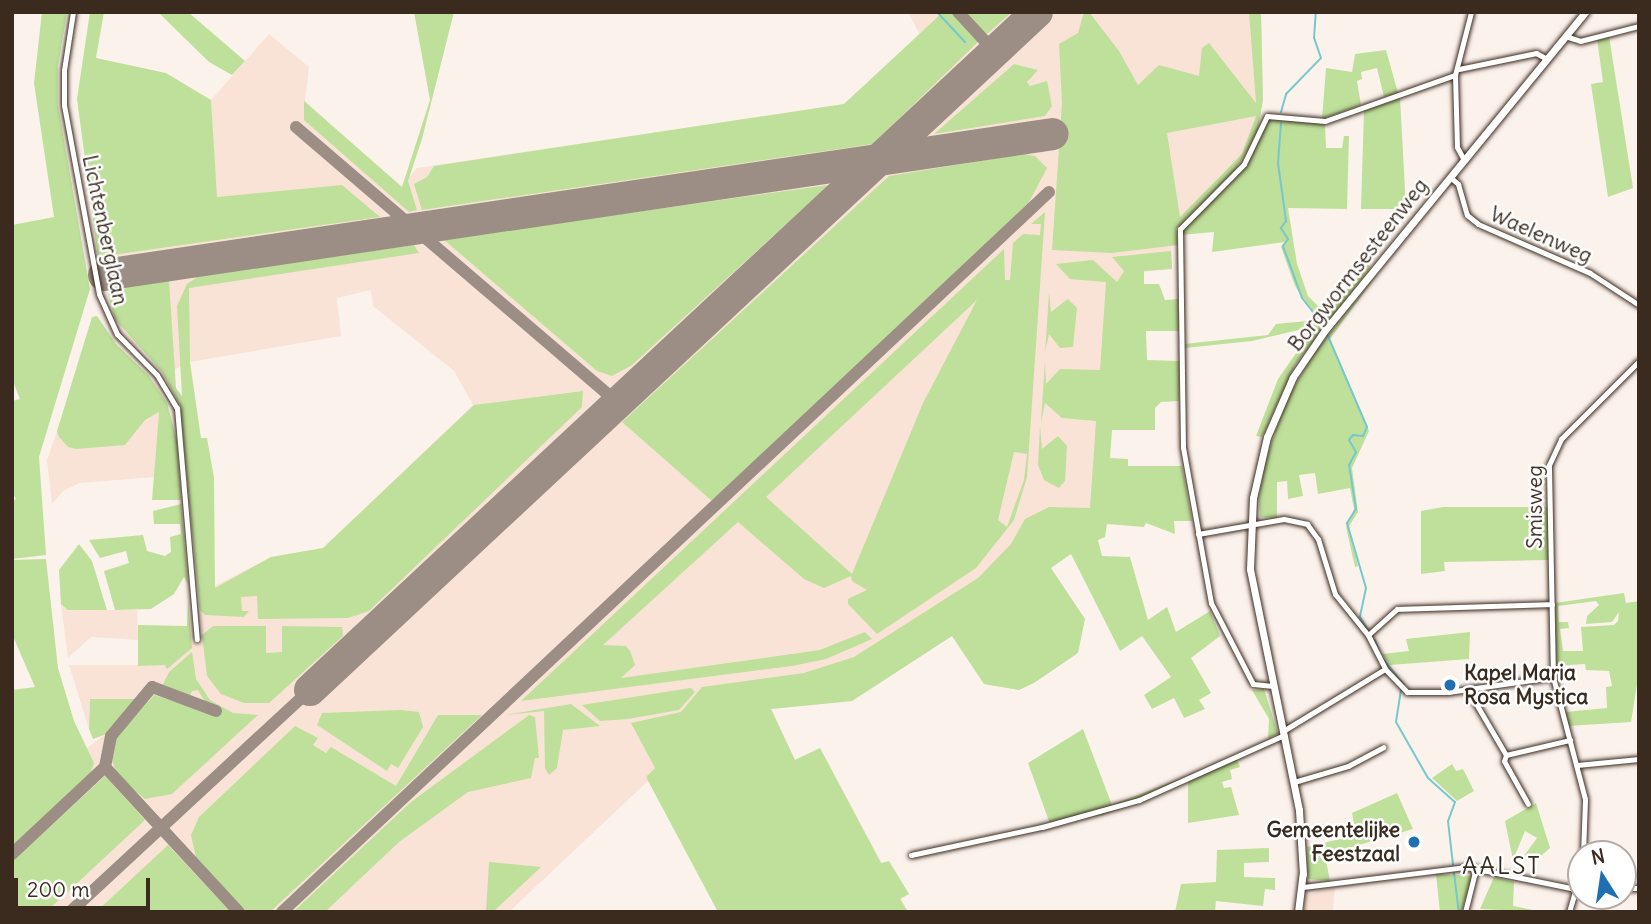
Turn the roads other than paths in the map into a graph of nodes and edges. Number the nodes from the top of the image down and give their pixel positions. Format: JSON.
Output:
{"nodes":[{"id":1,"x":73,"y":12,"type":"edge"},
{"id":2,"x":1471,"y":12,"type":"edge"},
{"id":3,"x":1585,"y":12,"type":"edge"},
{"id":4,"x":1639,"y":26,"type":"edge"},
{"id":5,"x":1565,"y":36,"type":"junction"},
{"id":6,"x":1547,"y":59,"type":"junction"},
{"id":7,"x":1460,"y":69,"type":"junction"},
{"id":8,"x":1455,"y":75,"type":"junction"},
{"id":9,"x":1464,"y":160,"type":"junction"},
{"id":10,"x":1450,"y":177,"type":"junction"},
{"id":11,"x":1639,"y":305,"type":"edge"},
{"id":12,"x":1639,"y":361,"type":"edge"},
{"id":13,"x":1250,"y":526,"type":"junction"},
{"id":14,"x":1198,"y":534,"type":"junction"},
{"id":15,"x":1552,"y":604,"type":"junction"},
{"id":16,"x":1368,"y":635,"type":"junction"},
{"id":17,"x":197,"y":639,"type":"dead end"},
{"id":18,"x":1385,"y":669,"type":"junction"},
{"id":19,"x":1553,"y":677,"type":"junction"},
{"id":20,"x":1273,"y":686,"type":"junction"},
{"id":21,"x":1468,"y":690,"type":"junction"},
{"id":22,"x":1283,"y":733,"type":"junction"},
{"id":23,"x":1570,"y":740,"type":"junction"},
{"id":24,"x":1383,"y":747,"type":"dead end"},
{"id":25,"x":1506,"y":755,"type":"junction"},
{"id":26,"x":1639,"y":759,"type":"edge"},
{"id":27,"x":1577,"y":765,"type":"junction"},
{"id":28,"x":1294,"y":782,"type":"junction"},
{"id":29,"x":1528,"y":804,"type":"dead end"},
{"id":30,"x":1584,"y":840,"type":"edge"},
{"id":31,"x":911,"y":855,"type":"dead end"},
{"id":32,"x":1476,"y":868,"type":"junction"},
{"id":33,"x":1303,"y":887,"type":"junction"},
{"id":34,"x":1567,"y":887,"type":"edge"},
{"id":35,"x":1298,"y":912,"type":"edge"},
{"id":36,"x":1465,"y":912,"type":"edge"}],
"edges":[{"from":1,"to":17,"type":"street","name":"Lichtenberglaan"},
{"from":2,"to":7,"type":"street"},
{"from":3,"to":5,"type":"main road","name":"Borgwormsesteenweg"},
{"from":4,"to":5,"type":"street"},
{"from":5,"to":6,"type":"main road","name":"Borgwormsesteenweg"},
{"from":6,"to":7,"type":"street"},
{"from":6,"to":9,"type":"main road","name":"Borgwormsesteenweg"},
{"from":7,"to":8,"type":"street"},
{"from":8,"to":9,"type":"street"},
{"from":8,"to":14,"type":"street"},
{"from":9,"to":10,"type":"main road","name":"Borgwormsesteenweg"},
{"from":10,"to":11,"type":"street","name":"Waelenweg"},
{"from":10,"to":13,"type":"main road","name":"Borgwormsesteenweg"},
{"from":12,"to":15,"type":"street","name":"Smisweg"},
{"from":13,"to":14,"type":"street"},
{"from":13,"to":16,"type":"street"},
{"from":13,"to":20,"type":"main road","name":"Borgwormsesteenweg"},
{"from":14,"to":20,"type":"street"},
{"from":15,"to":16,"type":"street"},
{"from":15,"to":19,"type":"street","name":"Smisweg"},
{"from":16,"to":18,"type":"street"},
{"from":18,"to":21,"type":"street"},
{"from":18,"to":22,"type":"street"},
{"from":19,"to":21,"type":"street"},
{"from":19,"to":23,"type":"street","name":"Smisweg"},
{"from":20,"to":22,"type":"main road","name":"Borgwormsesteenweg"},
{"from":21,"to":25,"type":"street"},
{"from":22,"to":28,"type":"main road","name":"Borgwormsesteenweg"},
{"from":22,"to":31,"type":"street"},
{"from":23,"to":25,"type":"street"},
{"from":23,"to":27,"type":"street","name":"Smisweg"},
{"from":24,"to":28,"type":"street"},
{"from":25,"to":29,"type":"street"},
{"from":26,"to":27,"type":"street"},
{"from":27,"to":30,"type":"street","name":"Smisweg"},
{"from":28,"to":33,"type":"main road","name":"Borgwormsesteenweg"},
{"from":32,"to":33,"type":"street"},
{"from":32,"to":34,"type":"street"},
{"from":32,"to":36,"type":"street"},
{"from":33,"to":35,"type":"main road","name":"Borgwormsesteenweg"}]}
